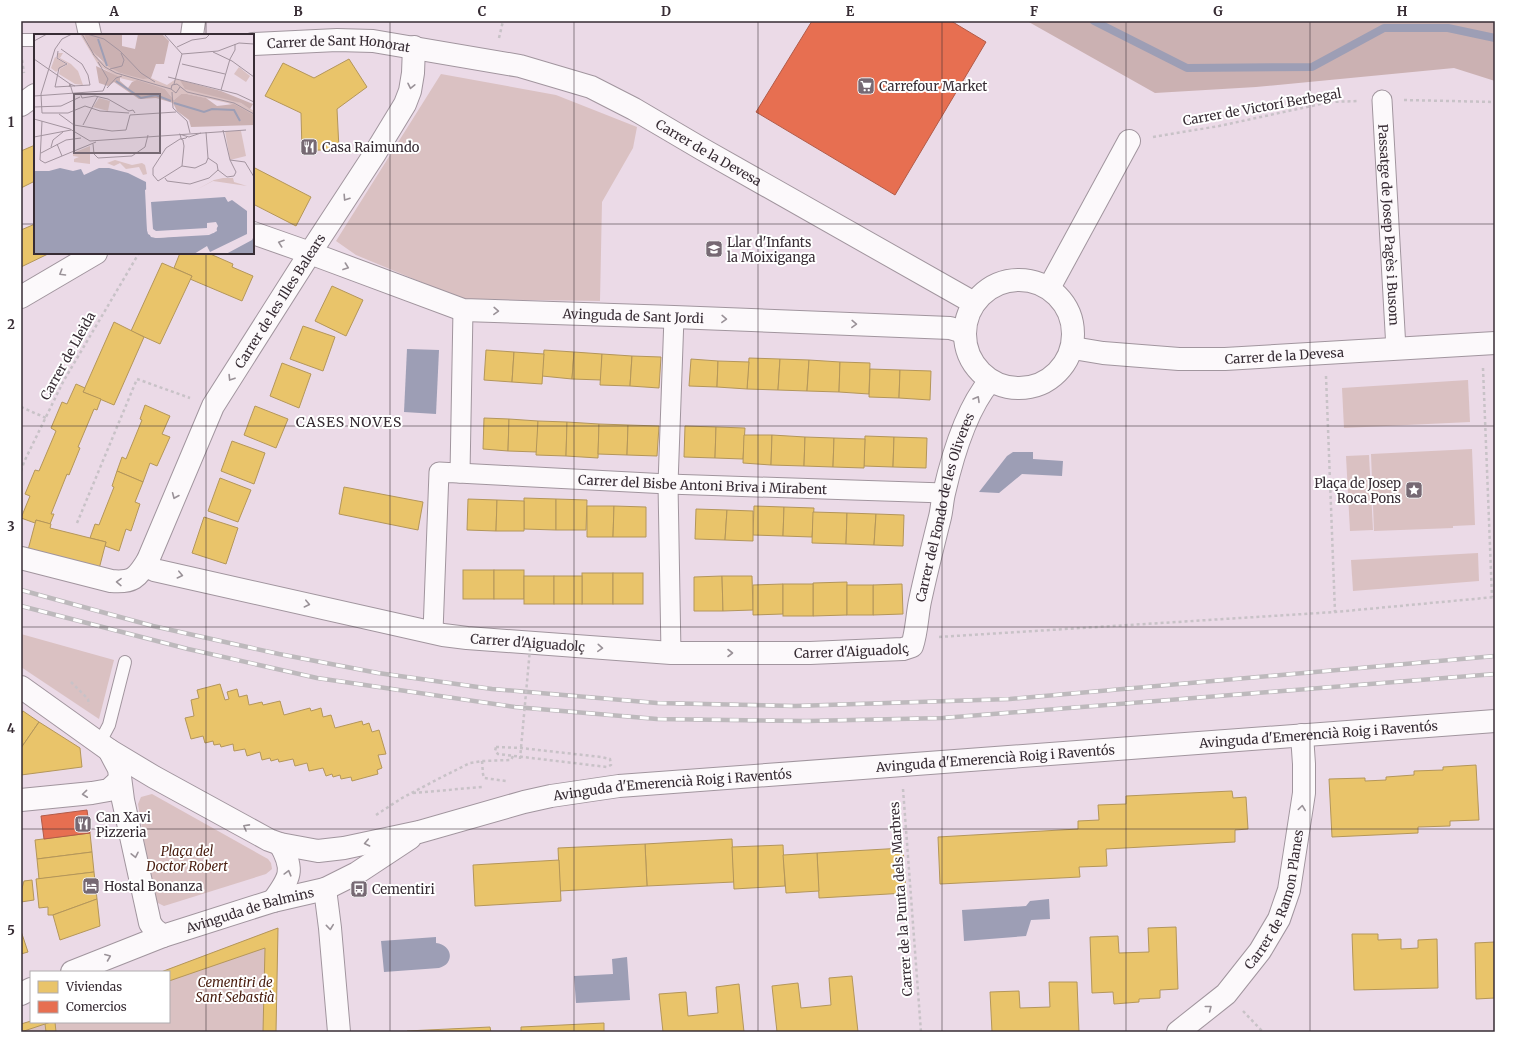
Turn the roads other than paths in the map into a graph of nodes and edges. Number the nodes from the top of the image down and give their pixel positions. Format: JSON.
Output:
{"nodes":[{"id":1,"x":21,"y":40,"type":"edge"},
{"id":2,"x":34,"y":40,"type":"edge"},
{"id":3,"x":254,"y":44,"type":"edge"},
{"id":4,"x":419,"y":48,"type":"junction"},
{"id":5,"x":34,"y":96,"type":"edge"},
{"id":6,"x":1382,"y":100,"type":"road end"},
{"id":7,"x":21,"y":105,"type":"edge"},
{"id":8,"x":1129,"y":141,"type":"road end"},
{"id":9,"x":254,"y":233,"type":"edge"},
{"id":10,"x":310,"y":253,"type":"junction"},
{"id":11,"x":94,"y":254,"type":"edge"},
{"id":12,"x":1049,"y":288,"type":"junction"},
{"id":13,"x":21,"y":298,"type":"edge"},
{"id":14,"x":974,"y":303,"type":"junction"},
{"id":15,"x":463,"y":310,"type":"junction"},
{"id":16,"x":674,"y":317,"type":"junction"},
{"id":17,"x":966,"y":336,"type":"junction"},
{"id":18,"x":1488,"y":344,"type":"edge"},
{"id":19,"x":1073,"y":348,"type":"junction"},
{"id":20,"x":1396,"y":349,"type":"junction"},
{"id":21,"x":990,"y":381,"type":"junction"},
{"id":22,"x":460,"y":473,"type":"junction"},
{"id":23,"x":668,"y":484,"type":"junction"},
{"id":24,"x":944,"y":493,"type":"junction"},
{"id":25,"x":21,"y":558,"type":"edge"},
{"id":26,"x":148,"y":560,"type":"junction"},
{"id":27,"x":433,"y":632,"type":"junction"},
{"id":28,"x":915,"y":639,"type":"joint"},
{"id":29,"x":671,"y":653,"type":"junction"},
{"id":30,"x":125,"y":662,"type":"dead end"},
{"id":31,"x":21,"y":687,"type":"edge"},
{"id":32,"x":1495,"y":721,"type":"edge"},
{"id":33,"x":1302,"y":735,"type":"junction"},
{"id":34,"x":105,"y":746,"type":"junction"},
{"id":35,"x":120,"y":780,"type":"junction"},
{"id":36,"x":21,"y":800,"type":"edge"},
{"id":37,"x":499,"y":809,"type":"joint"},
{"id":38,"x":419,"y":832,"type":"junction"},
{"id":39,"x":280,"y":844,"type":"junction"},
{"id":40,"x":325,"y":889,"type":"junction"},
{"id":41,"x":273,"y":901,"type":"junction"},
{"id":42,"x":163,"y":936,"type":"junction"},
{"id":43,"x":75,"y":971,"type":"edge"},
{"id":44,"x":30,"y":990,"type":"edge"},
{"id":45,"x":21,"y":994,"type":"edge"},
{"id":46,"x":339,"y":1032,"type":"edge"},
{"id":47,"x":1178,"y":1032,"type":"edge"}],
"edges":[{"from":1,"to":2,"type":"lane"},
{"from":3,"to":4,"type":"street","name":"Carrer de Sant Honorat"},
{"from":4,"to":10,"type":"street","name":"Carrer de les Illes Balears","one_way":true},
{"from":4,"to":14,"type":"street","name":"Carrer de la Devesa"},
{"from":5,"to":7,"type":"street"},
{"from":6,"to":20,"type":"street","name":"Passatge de Josep Pagès i Busom"},
{"from":8,"to":12,"type":"street"},
{"from":10,"to":9,"type":"street","name":"Avinguda de Sant Jordi","one_way":true},
{"from":10,"to":15,"type":"street","name":"Avinguda de Sant Jordi","one_way":true},
{"from":10,"to":26,"type":"street","name":"Carrer de les Illes Balears","one_way":true},
{"from":11,"to":13,"type":"street","one_way":true},
{"from":12,"to":14,"type":"street"},
{"from":12,"to":19,"type":"street"},
{"from":14,"to":17,"type":"street"},
{"from":15,"to":16,"type":"street","name":"Avinguda de Sant Jordi","one_way":true},
{"from":15,"to":22,"type":"street"},
{"from":16,"to":17,"type":"street","name":"Avinguda de Sant Jordi","one_way":true},
{"from":16,"to":23,"type":"street"},
{"from":17,"to":21,"type":"street"},
{"from":18,"to":20,"type":"street","name":"Carrer de la Devesa"},
{"from":19,"to":20,"type":"street","name":"Carrer de la Devesa"},
{"from":19,"to":21,"type":"street"},
{"from":24,"to":21,"type":"street","name":"Carrer del Fondo de les Oliveres","one_way":true},
{"from":22,"to":23,"type":"street","name":"Carrer del Bisbe Antoni Briva i Mirabent"},
{"from":22,"to":27,"type":"street","name":"Carrer del Bisbe Antoni Briva i Mirabent"},
{"from":23,"to":24,"type":"street","name":"Carrer del Bisbe Antoni Briva i Mirabent"},
{"from":23,"to":29,"type":"street"},
{"from":24,"to":28,"type":"street","name":"Carrer del Fondo de les Oliveres"},
{"from":26,"to":25,"type":"street","name":"Carrer de les Illes Balears","one_way":true},
{"from":26,"to":27,"type":"street","name":"Carrer d'Aiguadolç","one_way":true},
{"from":27,"to":29,"type":"street","name":"Carrer d'Aiguadolç","one_way":true},
{"from":29,"to":28,"type":"street","name":"Carrer d'Aiguadolç","one_way":true},
{"from":30,"to":34,"type":"lane"},
{"from":31,"to":34,"type":"street"},
{"from":32,"to":33,"type":"street","name":"Avinguda d'Emerencià Roig i Raventós"},
{"from":33,"to":37,"type":"street","name":"Avinguda d'Emerencià Roig i Raventós"},
{"from":47,"to":33,"type":"street","name":"Carrer de Ramon Planes","one_way":true},
{"from":34,"to":35,"type":"street"},
{"from":39,"to":34,"type":"street","one_way":true},
{"from":35,"to":36,"type":"street","one_way":true},
{"from":35,"to":42,"type":"street","one_way":true},
{"from":37,"to":38,"type":"street","name":"Avinguda de Balmins"},
{"from":38,"to":39,"type":"street","name":"Avinguda de Balmins","one_way":true},
{"from":38,"to":40,"type":"street","name":"Avinguda de Balmins"},
{"from":41,"to":39,"type":"street","one_way":true},
{"from":40,"to":41,"type":"street","name":"Avinguda de Balmins"},
{"from":40,"to":46,"type":"street","one_way":true},
{"from":41,"to":42,"type":"street","name":"Avinguda de Balmins"},
{"from":43,"to":42,"type":"street","name":"Avinguda de Balmins","one_way":true},
{"from":44,"to":45,"type":"street"}]}
